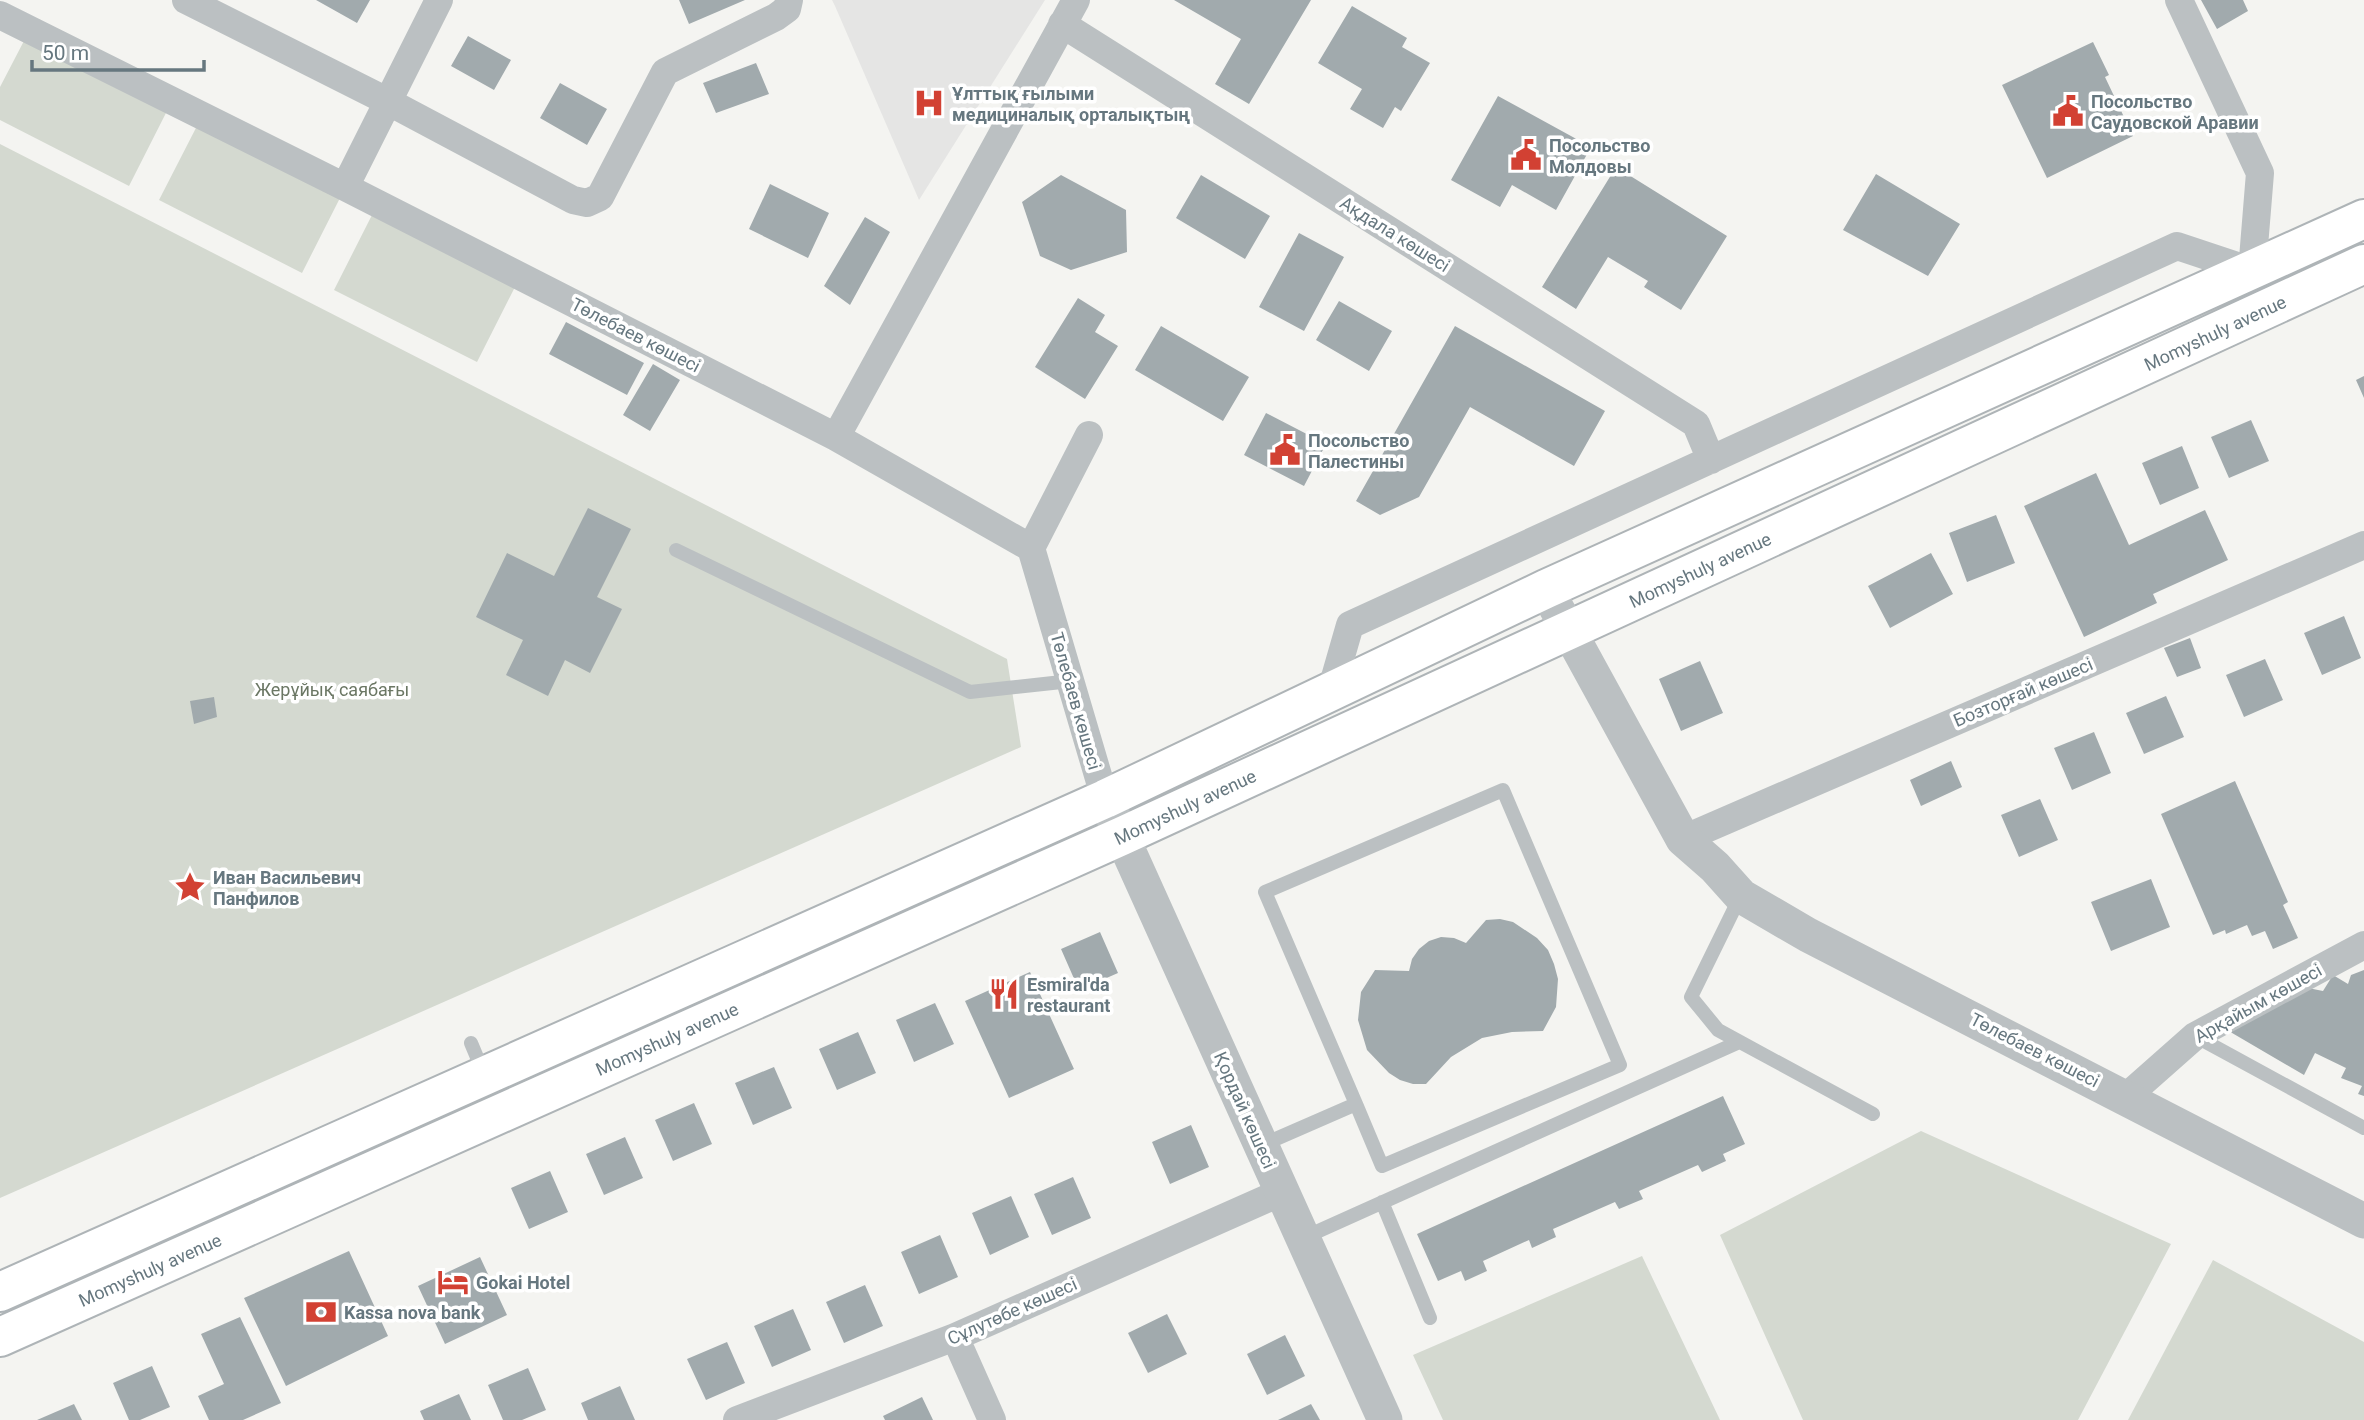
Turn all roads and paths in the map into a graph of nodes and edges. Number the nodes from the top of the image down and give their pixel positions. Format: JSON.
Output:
{"nodes":[{"id":1,"x":186,"y":0,"type":"edge"},
{"id":2,"x":439,"y":0,"type":"edge"},
{"id":3,"x":789,"y":0,"type":"edge"},
{"id":4,"x":1076,"y":0,"type":"edge"},
{"id":5,"x":2179,"y":0,"type":"edge"},
{"id":6,"x":0,"y":15,"type":"edge"},
{"id":7,"x":1062,"y":24,"type":"junction"},
{"id":8,"x":387,"y":101,"type":"junction"},
{"id":9,"x":345,"y":187,"type":"junction"},
{"id":10,"x":2364,"y":219,"type":"edge"},
{"id":11,"x":2364,"y":264,"type":"edge"},
{"id":12,"x":2252,"y":271,"type":"junction"},
{"id":13,"x":1089,"y":435,"type":"dead end"},
{"id":14,"x":836,"y":437,"type":"junction"},
{"id":15,"x":1712,"y":460,"type":"junction"},
{"id":16,"x":2364,"y":545,"type":"edge"},
{"id":17,"x":1031,"y":548,"type":"junction"},
{"id":18,"x":676,"y":550,"type":"dead end"},
{"id":19,"x":1546,"y":589,"type":"junction"},
{"id":20,"x":1568,"y":631,"type":"junction"},
{"id":21,"x":1070,"y":681,"type":"junction"},
{"id":22,"x":1331,"y":691,"type":"junction"},
{"id":23,"x":1105,"y":799,"type":"junction"},
{"id":24,"x":1122,"y":836,"type":"junction"},
{"id":25,"x":1683,"y":839,"type":"junction"},
{"id":26,"x":1741,"y":896,"type":"junction"},
{"id":27,"x":2364,"y":945,"type":"edge"},
{"id":28,"x":2196,"y":1036,"type":"junction"},
{"id":29,"x":1739,"y":1042,"type":"junction"},
{"id":30,"x":2126,"y":1097,"type":"junction"},
{"id":31,"x":1356,"y":1104,"type":"junction"},
{"id":32,"x":1873,"y":1114,"type":"dead end"},
{"id":33,"x":2364,"y":1128,"type":"edge"},
{"id":34,"x":1261,"y":1146,"type":"junction"},
{"id":35,"x":1282,"y":1192,"type":"junction"},
{"id":36,"x":1382,"y":1202,"type":"junction"},
{"id":37,"x":2364,"y":1221,"type":"edge"},
{"id":38,"x":1302,"y":1238,"type":"junction"},
{"id":39,"x":0,"y":1292,"type":"edge"},
{"id":40,"x":1430,"y":1318,"type":"dead end"},
{"id":41,"x":0,"y":1337,"type":"edge"},
{"id":42,"x":955,"y":1337,"type":"junction"},
{"id":43,"x":737,"y":1420,"type":"edge"},
{"id":44,"x":992,"y":1420,"type":"edge"},
{"id":45,"x":1385,"y":1420,"type":"edge"}],
"edges":[{"from":1,"to":8,"type":"street"},
{"from":2,"to":8,"type":"street"},
{"from":3,"to":8,"type":"street"},
{"from":4,"to":7,"type":"street"},
{"from":5,"to":12,"type":"street"},
{"from":6,"to":9,"type":"street","name":"Төлебаев көшесі"},
{"from":7,"to":14,"type":"street"},
{"from":7,"to":15,"type":"street","name":"Ақдала көшесі"},
{"from":8,"to":9,"type":"street"},
{"from":9,"to":14,"type":"street","name":"Төлебаев көшесі"},
{"from":10,"to":12,"type":"main road"},
{"from":11,"to":20,"type":"main road","name":"Momyshuly avenue"},
{"from":12,"to":15,"type":"street"},
{"from":12,"to":19,"type":"main road"},
{"from":13,"to":17,"type":"street"},
{"from":14,"to":17,"type":"street","name":"Төлебаев көшесі"},
{"from":15,"to":22,"type":"street"},
{"from":16,"to":25,"type":"street","name":"Бозторғай көшесі"},
{"from":17,"to":21,"type":"street","name":"Төлебаев көшесі"},
{"from":18,"to":21,"type":"lane"},
{"from":19,"to":20,"type":"street","name":"Төлебаев көшесі"},
{"from":19,"to":22,"type":"main road"},
{"from":20,"to":24,"type":"main road","name":"Momyshuly avenue"},
{"from":20,"to":25,"type":"street","name":"Төлебаев көшесі"},
{"from":21,"to":23,"type":"street","name":"Төлебаев көшесі"},
{"from":22,"to":23,"type":"main road"},
{"from":23,"to":24,"type":"street","name":"Қордай көшесі"},
{"from":23,"to":39,"type":"main road"},
{"from":24,"to":34,"type":"street","name":"Қордай көшесі"},
{"from":24,"to":41,"type":"main road","name":"Momyshuly avenue"},
{"from":25,"to":26,"type":"street","name":"Төлебаев көшесі"},
{"from":26,"to":29,"type":"lane"},
{"from":26,"to":30,"type":"street","name":"Төлебаев көшесі"},
{"from":27,"to":28,"type":"street","name":"Арқайым көшесі"},
{"from":28,"to":30,"type":"street","name":"Арқайым көшесі"},
{"from":28,"to":33,"type":"lane"},
{"from":29,"to":32,"type":"lane"},
{"from":29,"to":36,"type":"lane"},
{"from":30,"to":37,"type":"street","name":"Төлебаев көшесі"},
{"from":31,"to":31,"type":"lane"},
{"from":31,"to":34,"type":"lane"},
{"from":34,"to":35,"type":"street","name":"Қордай көшесі"},
{"from":35,"to":38,"type":"street","name":"Қордай көшесі"},
{"from":35,"to":42,"type":"street","name":"Сұлутөбе көшесі"},
{"from":36,"to":38,"type":"lane"},
{"from":36,"to":40,"type":"lane"},
{"from":38,"to":45,"type":"street","name":"Қордай көшесі"},
{"from":42,"to":43,"type":"street","name":"Сұлутөбе көшесі"},
{"from":42,"to":44,"type":"street"}]}
